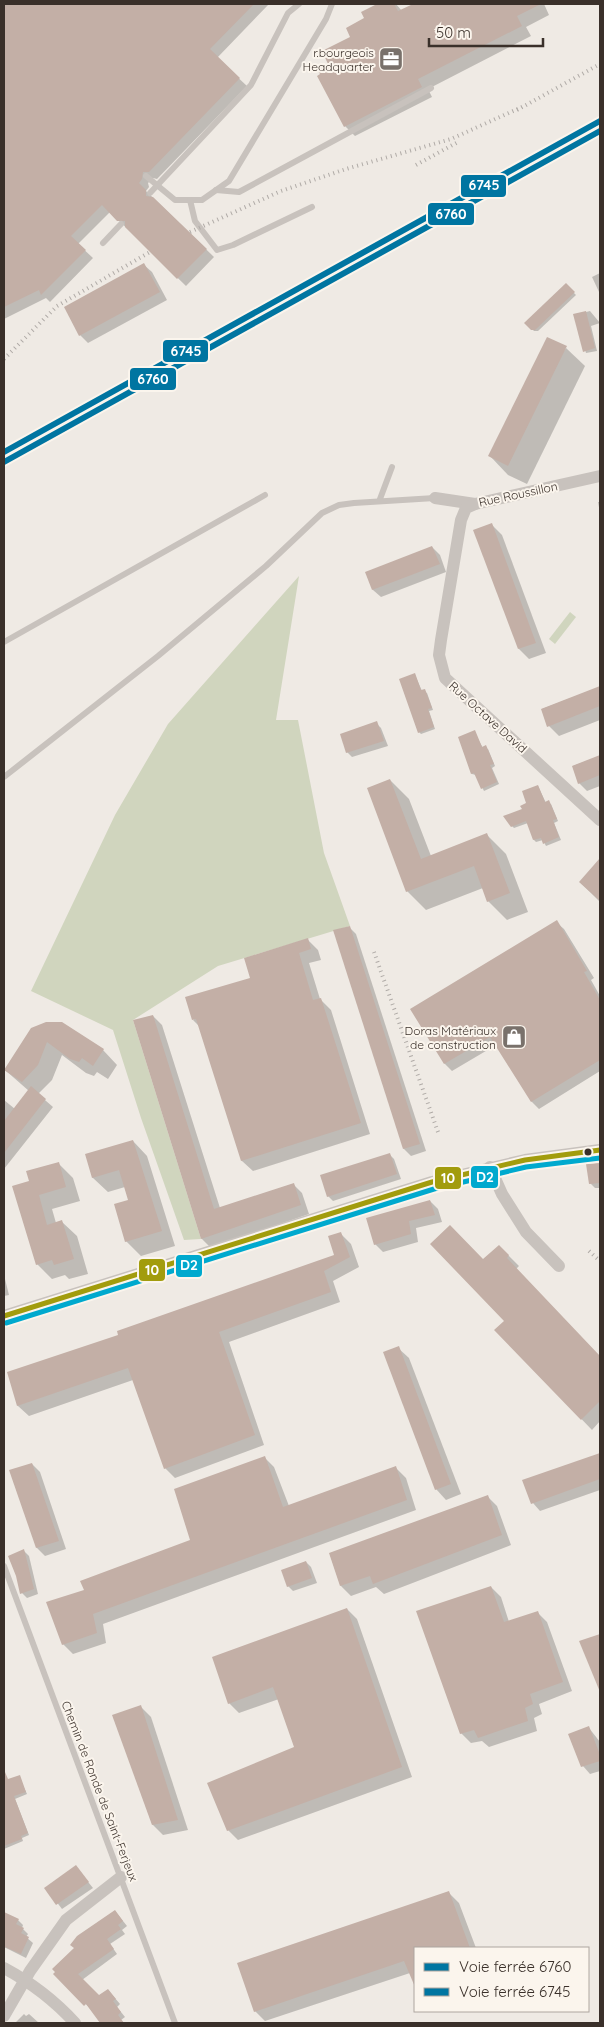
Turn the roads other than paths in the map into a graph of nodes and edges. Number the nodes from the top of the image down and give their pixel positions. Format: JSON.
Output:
{"nodes":[{"id":1,"x":300,"y":4,"type":"edge"},
{"id":2,"x":332,"y":4,"type":"edge"},
{"id":3,"x":431,"y":88,"type":"dead end"},
{"id":4,"x":146,"y":176,"type":"dead end"},
{"id":5,"x":157,"y":185,"type":"junction"},
{"id":6,"x":216,"y":190,"type":"junction"},
{"id":7,"x":150,"y":193,"type":"dead end"},
{"id":8,"x":190,"y":200,"type":"junction"},
{"id":9,"x":312,"y":206,"type":"dead end"},
{"id":10,"x":121,"y":224,"type":"dead end"},
{"id":11,"x":103,"y":243,"type":"dead end"},
{"id":12,"x":392,"y":467,"type":"dead end"},
{"id":13,"x":600,"y":476,"type":"edge"},
{"id":14,"x":265,"y":494,"type":"dead end"},
{"id":15,"x":435,"y":498,"type":"junction"},
{"id":16,"x":380,"y":499,"type":"junction"},
{"id":17,"x":354,"y":503,"type":"junction"},
{"id":18,"x":475,"y":504,"type":"junction"},
{"id":19,"x":4,"y":642,"type":"edge"},
{"id":20,"x":4,"y":777,"type":"edge"},
{"id":21,"x":600,"y":820,"type":"edge"},
{"id":22,"x":600,"y":1150,"type":"edge"},
{"id":23,"x":490,"y":1167,"type":"junction"},
{"id":24,"x":559,"y":1266,"type":"dead end"},
{"id":25,"x":4,"y":1316,"type":"edge"},
{"id":26,"x":4,"y":1566,"type":"edge"},
{"id":27,"x":121,"y":1877,"type":"junction"},
{"id":28,"x":4,"y":1968,"type":"edge"},
{"id":29,"x":25,"y":1980,"type":"junction"},
{"id":30,"x":4,"y":2016,"type":"edge"},
{"id":31,"x":75,"y":2023,"type":"edge"},
{"id":32,"x":175,"y":2023,"type":"edge"}],
"edges":[{"from":1,"to":5,"type":"lane"},
{"from":2,"to":6,"type":"lane"},
{"from":3,"to":6,"type":"lane"},
{"from":4,"to":5,"type":"lane"},
{"from":5,"to":7,"type":"lane"},
{"from":5,"to":8,"type":"lane"},
{"from":6,"to":8,"type":"lane"},
{"from":8,"to":9,"type":"lane"},
{"from":10,"to":11,"type":"lane"},
{"from":12,"to":16,"type":"lane"},
{"from":13,"to":18,"type":"street","name":"Rue Roussillon"},
{"from":14,"to":19,"type":"lane"},
{"from":15,"to":16,"type":"lane"},
{"from":15,"to":17,"type":"lane"},
{"from":15,"to":18,"type":"street","name":"Rue Roussillon"},
{"from":16,"to":17,"type":"lane"},
{"from":17,"to":20,"type":"lane"},
{"from":18,"to":21,"type":"street","name":"Rue Octave David"},
{"from":22,"to":23,"type":"street"},
{"from":23,"to":24,"type":"street"},
{"from":23,"to":25,"type":"street"},
{"from":26,"to":27,"type":"lane","name":"Chemin de Ronde de Saint-Ferjeux"},
{"from":27,"to":29,"type":"street"},
{"from":27,"to":32,"type":"lane","name":"Chemin de Ronde de Saint-Ferjeux"},
{"from":28,"to":29,"type":"street"},
{"from":29,"to":30,"type":"street"},
{"from":29,"to":31,"type":"street"}]}
